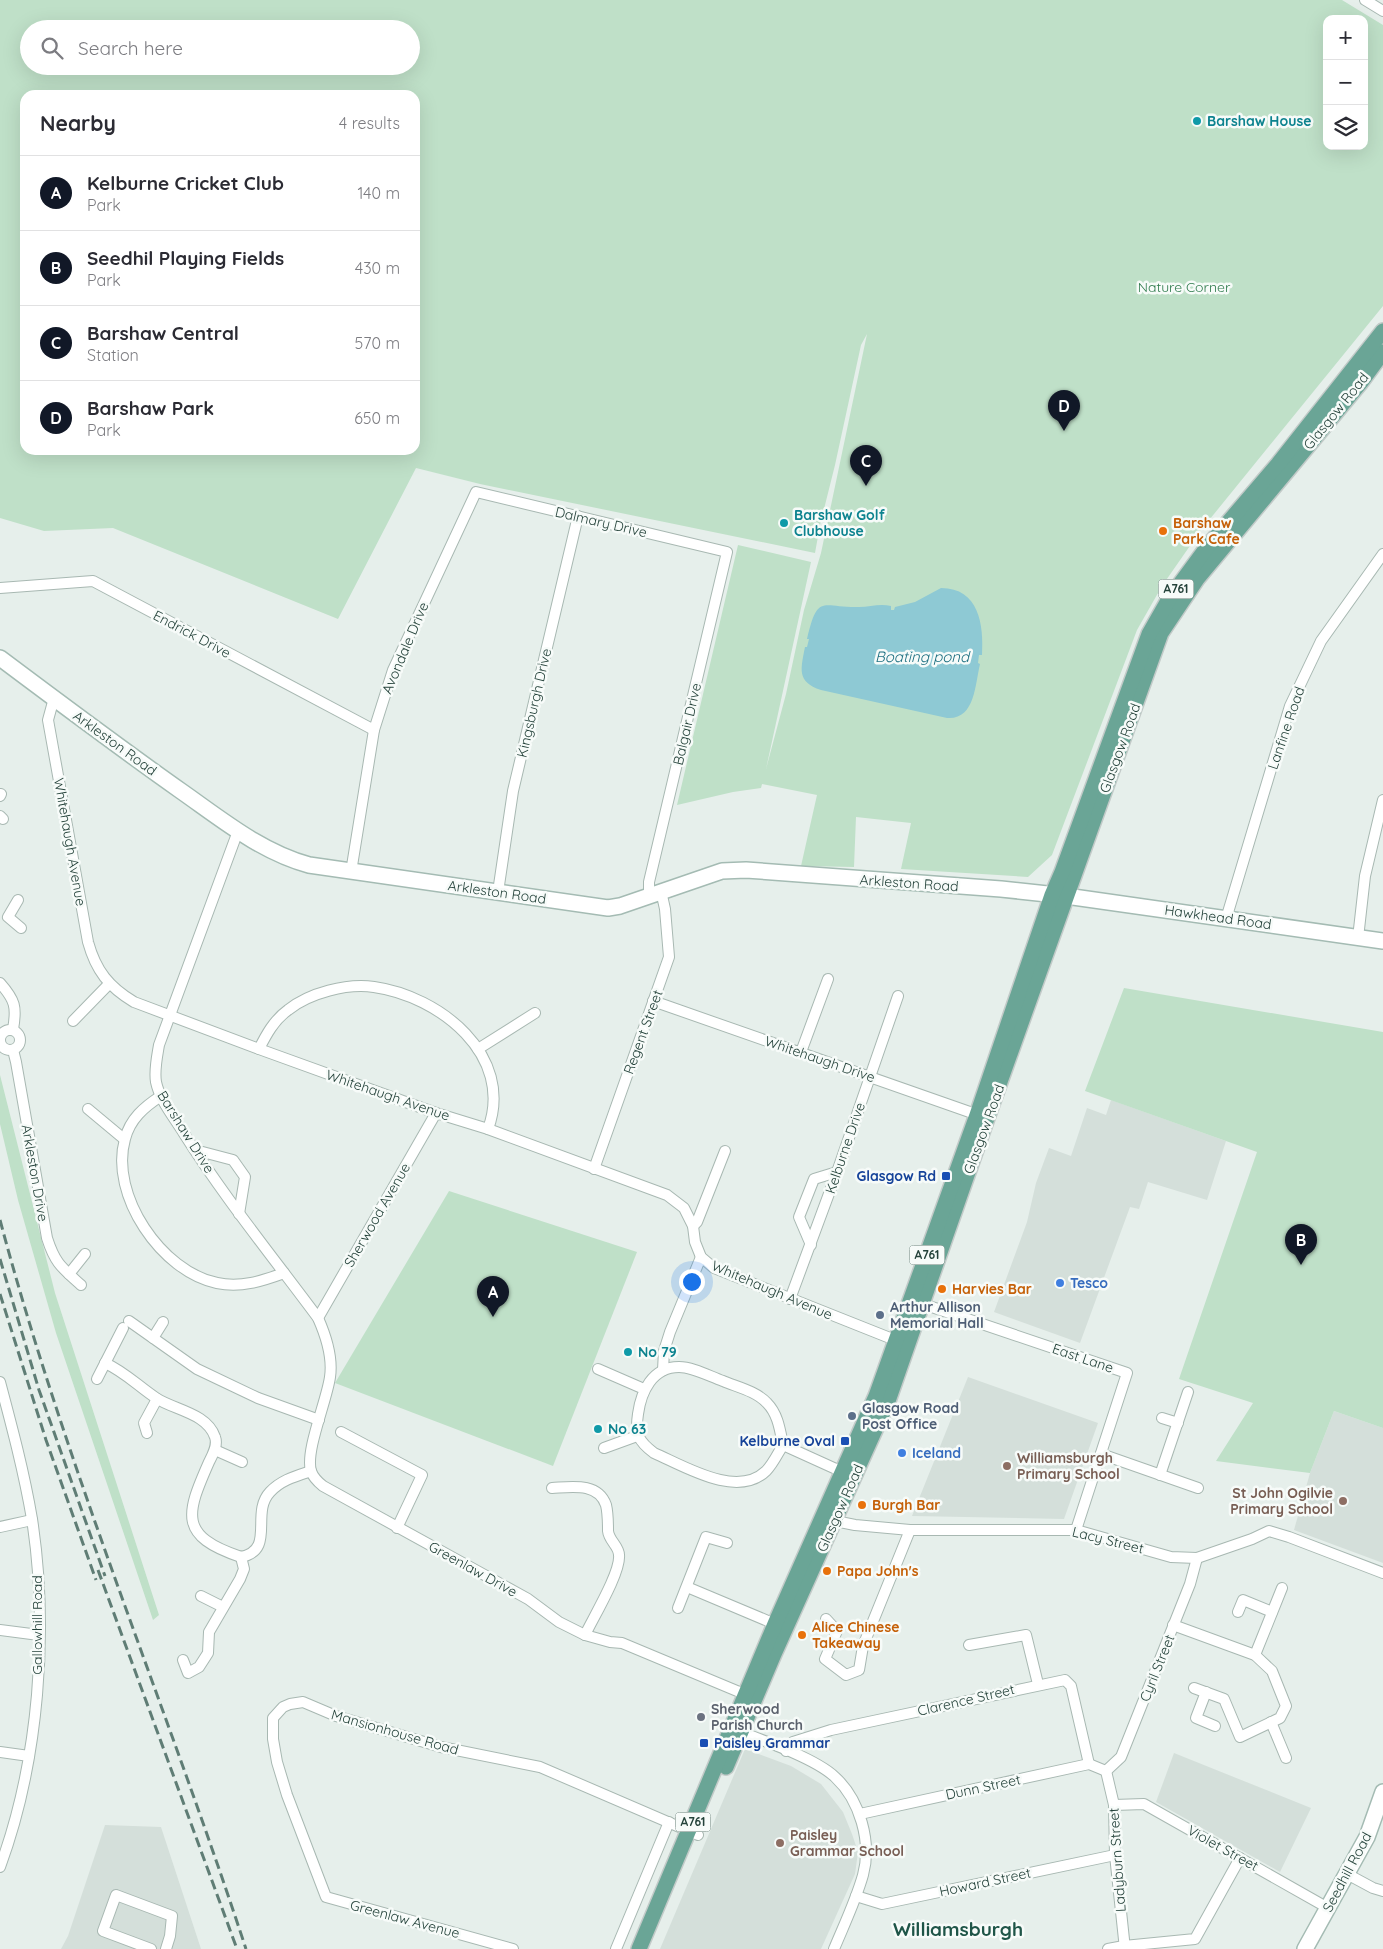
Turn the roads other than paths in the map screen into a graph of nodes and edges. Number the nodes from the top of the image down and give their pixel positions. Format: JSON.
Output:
{"nodes":[{"id":1,"x":1365,"y":0,"type":"edge"},
{"id":2,"x":1383,"y":11,"type":"edge"},
{"id":3,"x":1383,"y":331,"type":"edge"},
{"id":4,"x":1383,"y":352,"type":"edge"},
{"id":5,"x":476,"y":492,"type":"joint"},
{"id":6,"x":578,"y":516,"type":"junction"},
{"id":7,"x":727,"y":552,"type":"joint"},
{"id":8,"x":1383,"y":554,"type":"edge"},
{"id":9,"x":0,"y":588,"type":"edge"},
{"id":10,"x":0,"y":658,"type":"edge"},
{"id":11,"x":54,"y":698,"type":"junction"},
{"id":12,"x":374,"y":730,"type":"junction"},
{"id":13,"x":1383,"y":800,"type":"edge"},
{"id":14,"x":238,"y":831,"type":"junction"},
{"id":15,"x":351,"y":872,"type":"junction"},
{"id":16,"x":498,"y":892,"type":"junction"},
{"id":17,"x":655,"y":894,"type":"junction"},
{"id":18,"x":1059,"y":895,"type":"junction"},
{"id":19,"x":18,"y":900,"type":"dead end"},
{"id":20,"x":4,"y":918,"type":"edge"},
{"id":21,"x":1226,"y":919,"type":"junction"},
{"id":22,"x":21,"y":928,"type":"dead end"},
{"id":23,"x":1358,"y":938,"type":"junction"},
{"id":24,"x":1383,"y":942,"type":"edge"},
{"id":25,"x":828,"y":979,"type":"dead end"},
{"id":26,"x":0,"y":982,"type":"edge"},
{"id":27,"x":109,"y":984,"type":"junction"},
{"id":28,"x":898,"y":996,"type":"dead end"},
{"id":29,"x":653,"y":1001,"type":"junction"},
{"id":30,"x":535,"y":1012,"type":"dead end"},
{"id":31,"x":169,"y":1016,"type":"junction"},
{"id":32,"x":74,"y":1021,"type":"dead end"},
{"id":33,"x":13,"y":1029,"type":"junction"},
{"id":34,"x":478,"y":1049,"type":"junction"},
{"id":35,"x":13,"y":1050,"type":"junction"},
{"id":36,"x":259,"y":1050,"type":"junction"},
{"id":37,"x":801,"y":1052,"type":"junction"},
{"id":38,"x":870,"y":1076,"type":"junction"},
{"id":39,"x":161,"y":1096,"type":"junction"},
{"id":40,"x":88,"y":1109,"type":"dead end"},
{"id":41,"x":436,"y":1113,"type":"junction"},
{"id":42,"x":982,"y":1116,"type":"junction"},
{"id":43,"x":488,"y":1129,"type":"junction"},
{"id":44,"x":124,"y":1139,"type":"junction"},
{"id":45,"x":194,"y":1150,"type":"junction"},
{"id":46,"x":725,"y":1152,"type":"dead end"},
{"id":47,"x":594,"y":1169,"type":"junction"},
{"id":48,"x":837,"y":1172,"type":"junction"},
{"id":49,"x":239,"y":1214,"type":"junction"},
{"id":50,"x":694,"y":1226,"type":"junction"},
{"id":51,"x":811,"y":1245,"type":"junction"},
{"id":52,"x":85,"y":1254,"type":"dead end"},
{"id":53,"x":701,"y":1257,"type":"junction"},
{"id":54,"x":284,"y":1273,"type":"junction"},
{"id":55,"x":69,"y":1274,"type":"junction"},
{"id":56,"x":80,"y":1285,"type":"dead end"},
{"id":57,"x":790,"y":1298,"type":"junction"},
{"id":58,"x":917,"y":1302,"type":"junction"},
{"id":59,"x":318,"y":1318,"type":"junction"},
{"id":60,"x":163,"y":1322,"type":"dead end"},
{"id":61,"x":154,"y":1338,"type":"junction"},
{"id":62,"x":903,"y":1342,"type":"junction"},
{"id":63,"x":106,"y":1363,"type":"junction"},
{"id":64,"x":598,"y":1369,"type":"dead end"},
{"id":65,"x":663,"y":1370,"type":"junction"},
{"id":66,"x":97,"y":1379,"type":"dead end"},
{"id":67,"x":0,"y":1382,"type":"edge"},
{"id":68,"x":644,"y":1389,"type":"junction"},
{"id":69,"x":1188,"y":1392,"type":"dead end"},
{"id":70,"x":156,"y":1398,"type":"junction"},
{"id":71,"x":1162,"y":1418,"type":"dead end"},
{"id":72,"x":11,"y":1420,"type":"junction"},
{"id":73,"x":320,"y":1420,"type":"junction"},
{"id":74,"x":0,"y":1423,"type":"edge"},
{"id":75,"x":1178,"y":1423,"type":"junction"},
{"id":76,"x":146,"y":1432,"type":"dead end"},
{"id":77,"x":342,"y":1432,"type":"dead end"},
{"id":78,"x":637,"y":1436,"type":"junction"},
{"id":79,"x":783,"y":1445,"type":"junction"},
{"id":80,"x":604,"y":1448,"type":"dead end"},
{"id":81,"x":215,"y":1450,"type":"junction"},
{"id":82,"x":1101,"y":1454,"type":"junction"},
{"id":83,"x":242,"y":1462,"type":"dead end"},
{"id":84,"x":311,"y":1471,"type":"junction"},
{"id":85,"x":848,"y":1474,"type":"junction"},
{"id":86,"x":1160,"y":1475,"type":"junction"},
{"id":87,"x":552,"y":1488,"type":"dead end"},
{"id":88,"x":1198,"y":1488,"type":"dead end"},
{"id":89,"x":828,"y":1519,"type":"junction"},
{"id":90,"x":32,"y":1520,"type":"junction"},
{"id":91,"x":0,"y":1527,"type":"edge"},
{"id":92,"x":397,"y":1528,"type":"junction"},
{"id":93,"x":910,"y":1530,"type":"junction"},
{"id":94,"x":1076,"y":1530,"type":"junction"},
{"id":95,"x":726,"y":1542,"type":"dead end"},
{"id":96,"x":241,"y":1557,"type":"junction"},
{"id":97,"x":1197,"y":1558,"type":"junction"},
{"id":98,"x":1383,"y":1572,"type":"edge"},
{"id":99,"x":686,"y":1587,"type":"junction"},
{"id":100,"x":1282,"y":1588,"type":"dead end"},
{"id":101,"x":201,"y":1596,"type":"dead end"},
{"id":102,"x":223,"y":1607,"type":"junction"},
{"id":103,"x":678,"y":1608,"type":"dead end"},
{"id":104,"x":1238,"y":1612,"type":"dead end"},
{"id":105,"x":1272,"y":1612,"type":"junction"},
{"id":106,"x":826,"y":1619,"type":"dead end"},
{"id":107,"x":775,"y":1624,"type":"junction"},
{"id":108,"x":1173,"y":1625,"type":"junction"},
{"id":109,"x":0,"y":1630,"type":"edge"},
{"id":110,"x":40,"y":1635,"type":"junction"},
{"id":111,"x":585,"y":1636,"type":"junction"},
{"id":112,"x":968,"y":1645,"type":"dead end"},
{"id":113,"x":1255,"y":1655,"type":"junction"},
{"id":114,"x":183,"y":1660,"type":"dead end"},
{"id":115,"x":1038,"y":1684,"type":"junction"},
{"id":116,"x":1194,"y":1688,"type":"dead end"},
{"id":117,"x":1206,"y":1692,"type":"junction"},
{"id":118,"x":750,"y":1696,"type":"junction"},
{"id":119,"x":1271,"y":1722,"type":"junction"},
{"id":120,"x":1215,"y":1726,"type":"dead end"},
{"id":121,"x":736,"y":1730,"type":"junction"},
{"id":122,"x":786,"y":1751,"type":"junction"},
{"id":123,"x":0,"y":1752,"type":"edge"},
{"id":124,"x":29,"y":1756,"type":"junction"},
{"id":125,"x":1286,"y":1758,"type":"dead end"},
{"id":126,"x":1089,"y":1764,"type":"junction"},
{"id":127,"x":1106,"y":1771,"type":"junction"},
{"id":128,"x":1383,"y":1792,"type":"edge"},
{"id":129,"x":1114,"y":1805,"type":"junction"},
{"id":130,"x":860,"y":1814,"type":"junction"},
{"id":131,"x":669,"y":1822,"type":"junction"},
{"id":132,"x":694,"y":1833,"type":"junction"},
{"id":133,"x":1114,"y":1855,"type":"junction"},
{"id":134,"x":1240,"y":1858,"type":"junction"},
{"id":135,"x":1,"y":1860,"type":"edge"},
{"id":136,"x":1347,"y":1874,"type":"junction"},
{"id":137,"x":1383,"y":1891,"type":"edge"},
{"id":138,"x":856,"y":1896,"type":"junction"},
{"id":139,"x":326,"y":1897,"type":"joint"},
{"id":140,"x":1328,"y":1908,"type":"junction"},
{"id":141,"x":1124,"y":1947,"type":"edge"},
{"id":142,"x":150,"y":1949,"type":"edge"},
{"id":143,"x":166,"y":1949,"type":"edge"},
{"id":144,"x":513,"y":1949,"type":"edge"},
{"id":145,"x":616,"y":1949,"type":"edge"},
{"id":146,"x":639,"y":1949,"type":"edge"},
{"id":147,"x":650,"y":1949,"type":"edge"},
{"id":148,"x":834,"y":1949,"type":"edge"},
{"id":149,"x":1108,"y":1949,"type":"edge"},
{"id":150,"x":1306,"y":1949,"type":"edge"}],
"edges":[{"from":1,"to":2,"type":"street"},
{"from":3,"to":18,"type":"main road","name":"Glasgow Road","number":"A761"},
{"from":4,"to":18,"type":"main road","name":"Glasgow Road","number":"A761"},
{"from":5,"to":6,"type":"street","name":"Dalmary Drive"},
{"from":5,"to":12,"type":"street","name":"Avondale Drive"},
{"from":6,"to":7,"type":"street","name":"Dalmary Drive"},
{"from":6,"to":16,"type":"street","name":"Kingsburgh Drive"},
{"from":7,"to":17,"type":"street","name":"Balgair Drive"},
{"from":8,"to":21,"type":"street","name":"Lanfine Road"},
{"from":9,"to":12,"type":"street","name":"Endrick Drive"},
{"from":10,"to":11,"type":"street","name":"Arkleston Road"},
{"from":11,"to":14,"type":"street","name":"Arkleston Road"},
{"from":11,"to":27,"type":"street","name":"Whitehaugh Avenue"},
{"from":12,"to":15,"type":"street","name":"Avondale Drive"},
{"from":13,"to":23,"type":"street"},
{"from":14,"to":15,"type":"street","name":"Arkleston Road"},
{"from":14,"to":31,"type":"street","name":"Barshaw Drive"},
{"from":15,"to":16,"type":"street","name":"Arkleston Road"},
{"from":16,"to":17,"type":"street","name":"Arkleston Road"},
{"from":17,"to":18,"type":"street","name":"Arkleston Road"},
{"from":17,"to":29,"type":"street","name":"Regent Street"},
{"from":18,"to":21,"type":"street","name":"Hawkhead Road"},
{"from":18,"to":42,"type":"main road","name":"Glasgow Road","number":"A761"},
{"from":19,"to":20,"type":"street"},
{"from":20,"to":22,"type":"street"},
{"from":21,"to":23,"type":"street","name":"Hawkhead Road"},
{"from":23,"to":24,"type":"street","name":"Hawkhead Road"},
{"from":25,"to":37,"type":"street"},
{"from":26,"to":33,"type":"street"},
{"from":27,"to":31,"type":"street","name":"Whitehaugh Avenue"},
{"from":27,"to":32,"type":"street"},
{"from":28,"to":38,"type":"street","name":"Kelburne Drive"},
{"from":29,"to":37,"type":"street","name":"Whitehaugh Drive"},
{"from":29,"to":47,"type":"street","name":"Regent Street"},
{"from":30,"to":34,"type":"street"},
{"from":31,"to":36,"type":"street","name":"Whitehaugh Avenue"},
{"from":31,"to":39,"type":"street","name":"Barshaw Drive"},
{"from":33,"to":35,"type":"street"},
{"from":33,"to":35,"type":"street"},
{"from":34,"to":36,"type":"street"},
{"from":34,"to":43,"type":"street"},
{"from":35,"to":55,"type":"street","name":"Arkleston Drive"},
{"from":36,"to":41,"type":"street","name":"Whitehaugh Avenue"},
{"from":37,"to":38,"type":"street","name":"Whitehaugh Drive"},
{"from":38,"to":42,"type":"street","name":"Whitehaugh Drive"},
{"from":38,"to":48,"type":"street","name":"Kelburne Drive"},
{"from":39,"to":44,"type":"street"},
{"from":39,"to":45,"type":"street","name":"Barshaw Drive"},
{"from":40,"to":44,"type":"street"},
{"from":41,"to":43,"type":"street","name":"Whitehaugh Avenue"},
{"from":41,"to":59,"type":"street","name":"Sherwood Avenue"},
{"from":42,"to":58,"type":"main road","name":"Glasgow Road","number":"A761"},
{"from":43,"to":47,"type":"street","name":"Whitehaugh Avenue"},
{"from":44,"to":54,"type":"street"},
{"from":45,"to":49,"type":"street","name":"Barshaw Drive"},
{"from":45,"to":49,"type":"street"},
{"from":46,"to":50,"type":"street"},
{"from":47,"to":50,"type":"street","name":"Whitehaugh Avenue"},
{"from":48,"to":51,"type":"street","name":"Kelburne Drive"},
{"from":48,"to":51,"type":"street"},
{"from":49,"to":54,"type":"street","name":"Barshaw Drive"},
{"from":50,"to":53,"type":"street","name":"Whitehaugh Avenue"},
{"from":51,"to":57,"type":"street","name":"Kelburne Drive"},
{"from":52,"to":55,"type":"street"},
{"from":53,"to":57,"type":"street","name":"Whitehaugh Avenue"},
{"from":53,"to":65,"type":"street"},
{"from":54,"to":59,"type":"street","name":"Barshaw Drive"},
{"from":55,"to":56,"type":"street","name":"Arkleston Drive"},
{"from":57,"to":62,"type":"street","name":"Whitehaugh Avenue"},
{"from":58,"to":62,"type":"main road","name":"Glasgow Road","number":"A761"},
{"from":58,"to":82,"type":"street","name":"East Lane"},
{"from":59,"to":73,"type":"street","name":"Barshaw Drive"},
{"from":60,"to":61,"type":"street"},
{"from":61,"to":63,"type":"street"},
{"from":61,"to":73,"type":"street"},
{"from":62,"to":85,"type":"main road","name":"Glasgow Road","number":"A761"},
{"from":63,"to":66,"type":"street"},
{"from":63,"to":70,"type":"street"},
{"from":64,"to":68,"type":"street"},
{"from":65,"to":68,"type":"street"},
{"from":65,"to":79,"type":"street"},
{"from":67,"to":72,"type":"street","name":"Gallowhill Road"},
{"from":68,"to":78,"type":"street"},
{"from":69,"to":75,"type":"street"},
{"from":70,"to":76,"type":"street"},
{"from":70,"to":81,"type":"street"},
{"from":71,"to":75,"type":"street"},
{"from":72,"to":74,"type":"street"},
{"from":72,"to":90,"type":"street","name":"Gallowhill Road"},
{"from":73,"to":84,"type":"street"},
{"from":75,"to":86,"type":"street"},
{"from":77,"to":92,"type":"street"},
{"from":78,"to":79,"type":"street"},
{"from":78,"to":80,"type":"street"},
{"from":79,"to":85,"type":"street"},
{"from":81,"to":83,"type":"street"},
{"from":81,"to":96,"type":"street"},
{"from":82,"to":86,"type":"street"},
{"from":82,"to":94,"type":"street","name":"East Lane"},
{"from":84,"to":92,"type":"street","name":"Greenlaw Drive"},
{"from":84,"to":96,"type":"street"},
{"from":85,"to":89,"type":"main road","name":"Glasgow Road","number":"A761"},
{"from":86,"to":88,"type":"street"},
{"from":87,"to":111,"type":"street"},
{"from":89,"to":93,"type":"street","name":"Lacy Street"},
{"from":89,"to":107,"type":"main road","name":"Glasgow Road","number":"A761"},
{"from":89,"to":118,"type":"main road","name":"Glasgow Road","number":"A761"},
{"from":90,"to":91,"type":"street"},
{"from":90,"to":110,"type":"street","name":"Gallowhill Road"},
{"from":92,"to":111,"type":"street","name":"Greenlaw Drive"},
{"from":93,"to":94,"type":"street","name":"Lacy Street"},
{"from":93,"to":106,"type":"street"},
{"from":94,"to":97,"type":"street","name":"Lacy Street"},
{"from":95,"to":99,"type":"street"},
{"from":96,"to":102,"type":"street"},
{"from":97,"to":98,"type":"street","name":"Lacy Street"},
{"from":97,"to":108,"type":"street","name":"Cyril Street"},
{"from":99,"to":103,"type":"street"},
{"from":99,"to":107,"type":"street"},
{"from":100,"to":105,"type":"street"},
{"from":101,"to":102,"type":"street"},
{"from":102,"to":114,"type":"street"},
{"from":104,"to":105,"type":"street"},
{"from":105,"to":113,"type":"street"},
{"from":107,"to":118,"type":"main road","name":"Glasgow Road","number":"A761"},
{"from":108,"to":113,"type":"street"},
{"from":108,"to":127,"type":"street","name":"Cyril Street"},
{"from":109,"to":110,"type":"street"},
{"from":110,"to":124,"type":"street","name":"Gallowhill Road"},
{"from":111,"to":118,"type":"street","name":"Greenlaw Drive"},
{"from":112,"to":115,"type":"street"},
{"from":113,"to":119,"type":"street"},
{"from":115,"to":122,"type":"street","name":"Clarence Street"},
{"from":115,"to":126,"type":"street","name":"Clarence Street"},
{"from":116,"to":117,"type":"street"},
{"from":117,"to":119,"type":"street"},
{"from":117,"to":120,"type":"street"},
{"from":118,"to":121,"type":"main road","name":"Glasgow Road","number":"A761"},
{"from":119,"to":125,"type":"street"},
{"from":121,"to":122,"type":"street"},
{"from":121,"to":132,"type":"main road","name":"Glasgow Road","number":"A761"},
{"from":122,"to":130,"type":"street"},
{"from":123,"to":124,"type":"street"},
{"from":124,"to":135,"type":"street","name":"Gallowhill Road"},
{"from":126,"to":127,"type":"street"},
{"from":126,"to":130,"type":"street","name":"Dunn Street"},
{"from":127,"to":129,"type":"street","name":"Ladyburn Street"},
{"from":128,"to":136,"type":"street","name":"Seedhill Road"},
{"from":129,"to":133,"type":"street","name":"Ladyburn Street"},
{"from":129,"to":134,"type":"street","name":"Violet Street"},
{"from":130,"to":138,"type":"street"},
{"from":131,"to":132,"type":"street","name":"Mansionhouse Road"},
{"from":131,"to":139,"type":"street","name":"Mansionhouse Road"},
{"from":131,"to":145,"type":"street"},
{"from":132,"to":146,"type":"main road","name":"Glasgow Road","number":"A761"},
{"from":132,"to":147,"type":"main road","name":"Glasgow Road","number":"A761"},
{"from":133,"to":138,"type":"street","name":"Howard Street"},
{"from":133,"to":141,"type":"street","name":"Ladyburn Street"},
{"from":134,"to":140,"type":"street","name":"Violet Street"},
{"from":134,"to":141,"type":"street"},
{"from":136,"to":137,"type":"street"},
{"from":136,"to":140,"type":"street","name":"Seedhill Road"},
{"from":138,"to":148,"type":"street"},
{"from":139,"to":144,"type":"street","name":"Greenlaw Avenue"},
{"from":140,"to":150,"type":"street","name":"Seedhill Road"},
{"from":141,"to":149,"type":"street"},
{"from":142,"to":143,"type":"street"}]}
